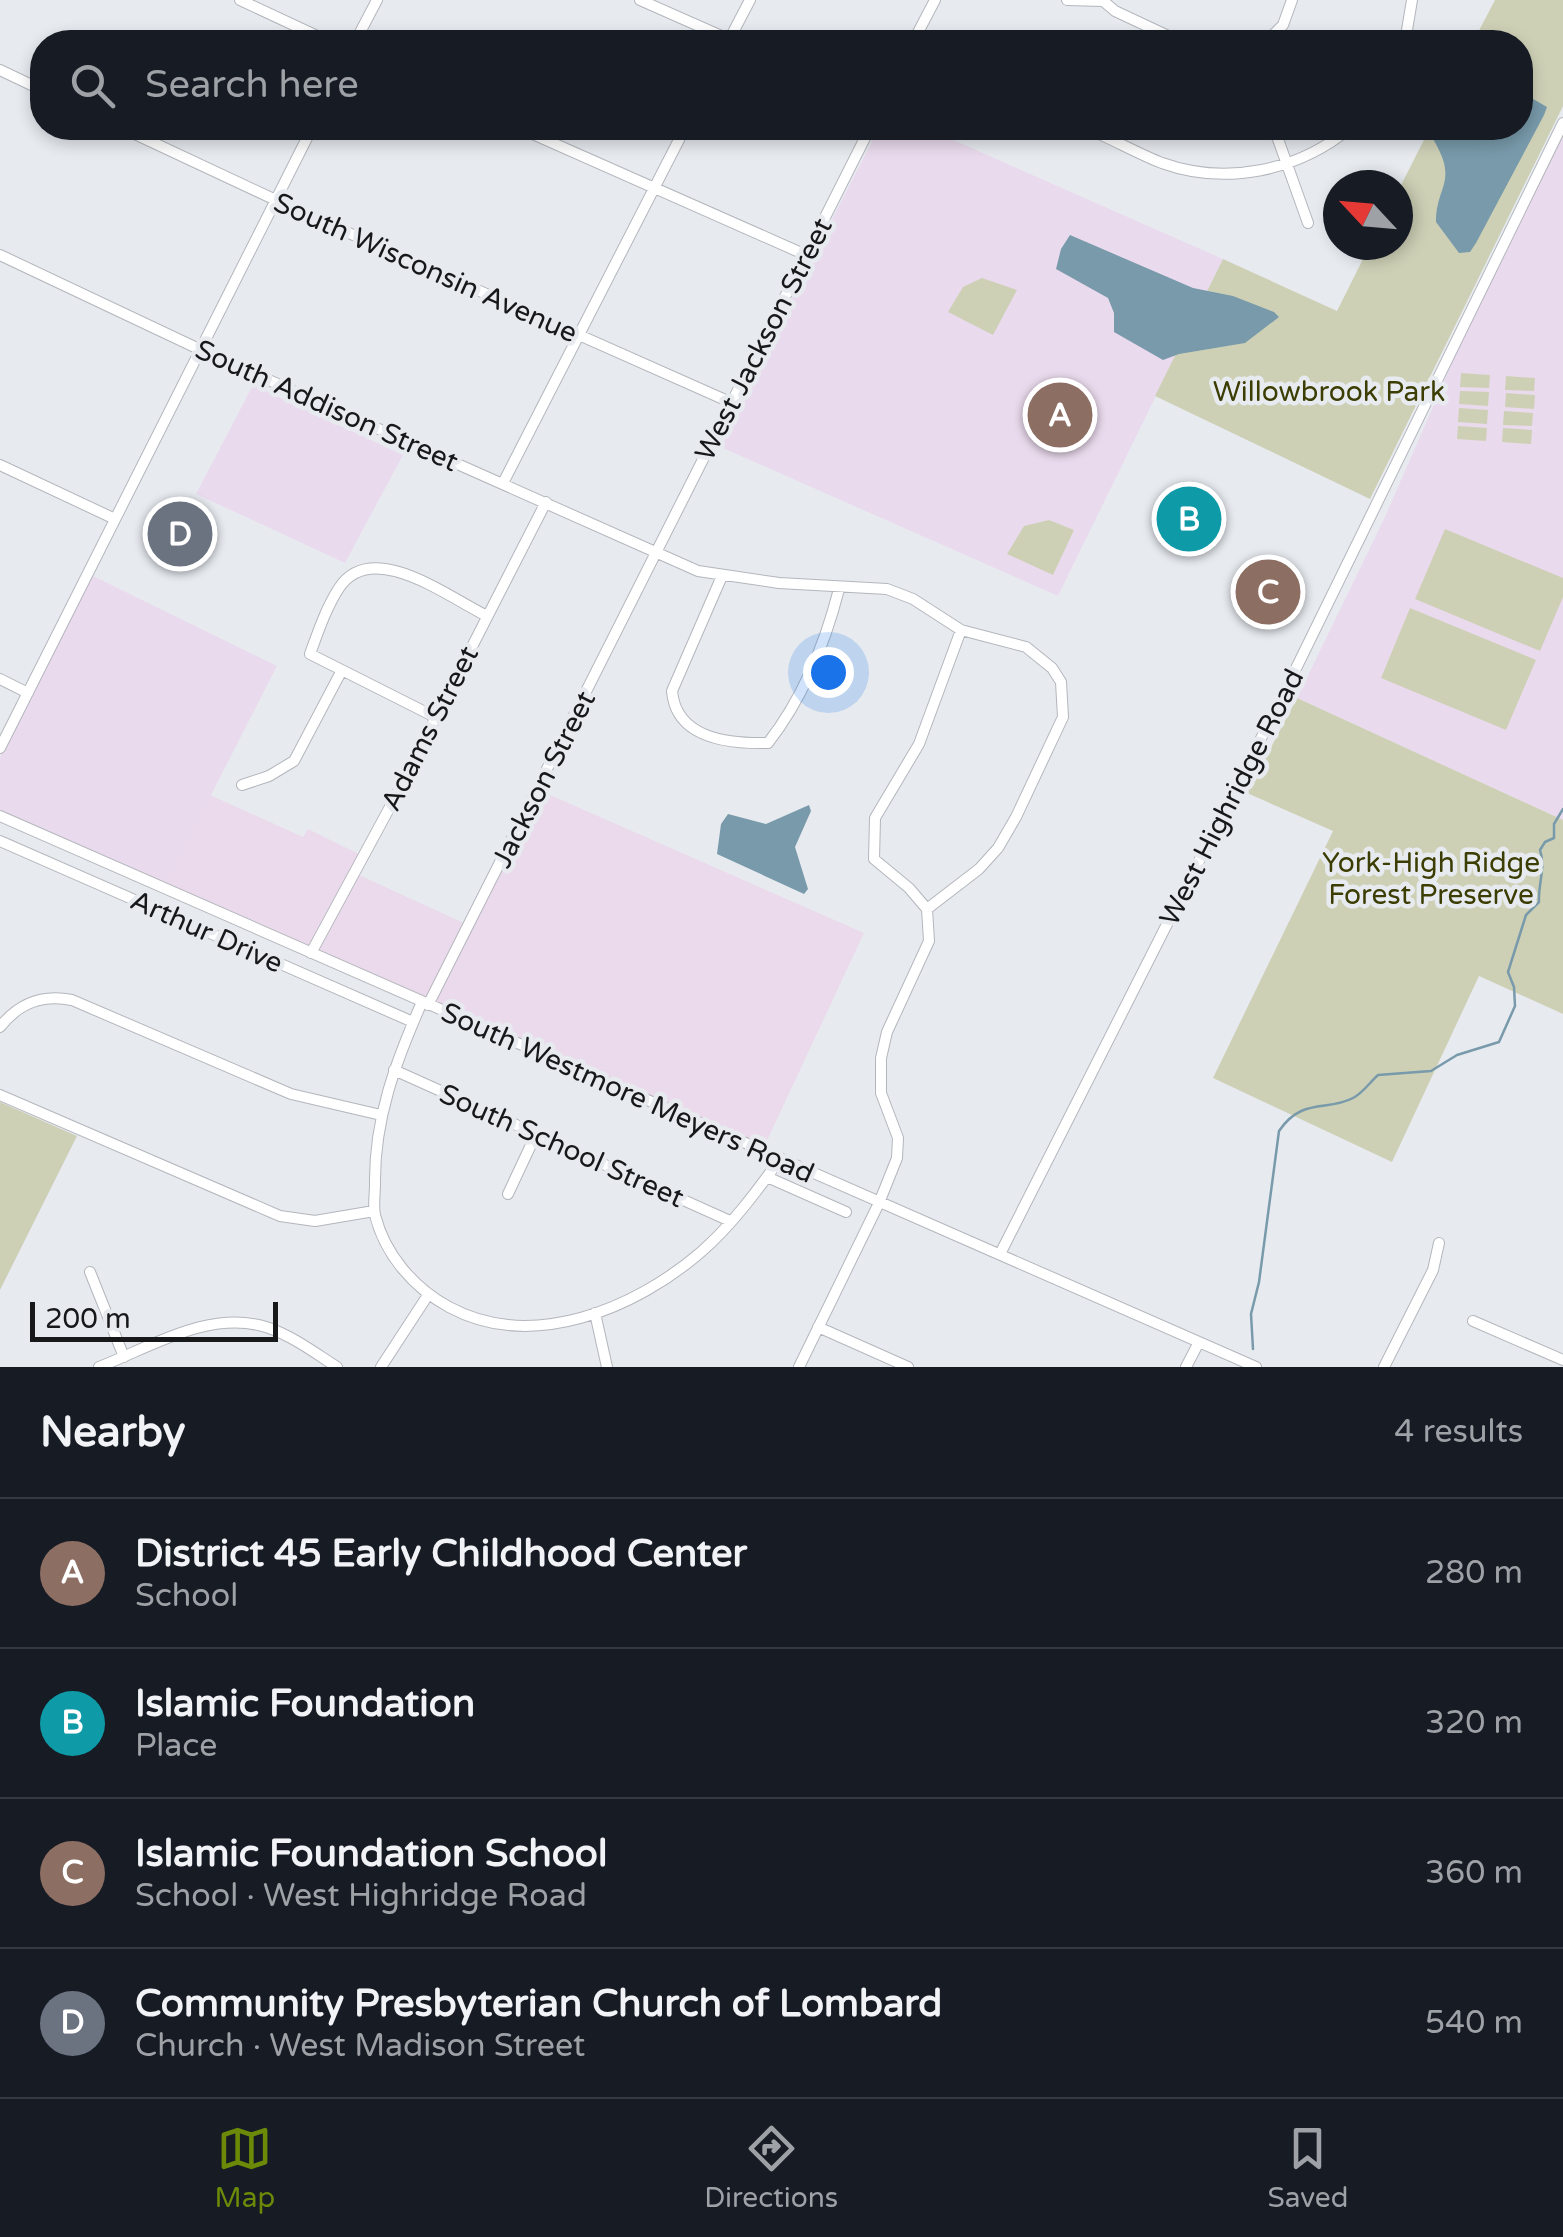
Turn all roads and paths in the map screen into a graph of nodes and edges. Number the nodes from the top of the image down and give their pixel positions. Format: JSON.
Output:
{"nodes":[{"id":1,"x":240,"y":0,"type":"edge"},
{"id":2,"x":377,"y":0,"type":"edge"},
{"id":3,"x":640,"y":0,"type":"edge"},
{"id":4,"x":750,"y":0,"type":"edge"},
{"id":5,"x":935,"y":0,"type":"edge"},
{"id":6,"x":1067,"y":0,"type":"edge"},
{"id":7,"x":1292,"y":0,"type":"edge"},
{"id":8,"x":1412,"y":0,"type":"edge"},
{"id":9,"x":1102,"y":1,"type":"edge"},
{"id":10,"x":304,"y":30,"type":"edge"},
{"id":11,"x":361,"y":30,"type":"edge"},
{"id":12,"x":705,"y":30,"type":"edge"},
{"id":13,"x":736,"y":30,"type":"edge"},
{"id":14,"x":919,"y":30,"type":"edge"},
{"id":15,"x":1158,"y":30,"type":"edge"},
{"id":16,"x":1277,"y":30,"type":"edge"},
{"id":17,"x":1407,"y":30,"type":"edge"},
{"id":18,"x":0,"y":70,"type":"edge"},
{"id":19,"x":30,"y":84,"type":"edge"},
{"id":20,"x":1563,"y":122,"type":"edge"},
{"id":21,"x":148,"y":140,"type":"edge"},
{"id":22,"x":306,"y":140,"type":"edge"},
{"id":23,"x":546,"y":140,"type":"edge"},
{"id":24,"x":678,"y":140,"type":"edge"},
{"id":25,"x":864,"y":140,"type":"edge"},
{"id":26,"x":1111,"y":140,"type":"edge"},
{"id":27,"x":1279,"y":140,"type":"edge"},
{"id":28,"x":1334,"y":140,"type":"edge"},
{"id":29,"x":1288,"y":165,"type":"junction"},
{"id":30,"x":654,"y":188,"type":"junction"},
{"id":31,"x":276,"y":200,"type":"junction"},
{"id":32,"x":1308,"y":223,"type":"dead end"},
{"id":33,"x":0,"y":255,"type":"edge"},
{"id":34,"x":806,"y":256,"type":"junction"},
{"id":35,"x":579,"y":335,"type":"junction"},
{"id":36,"x":200,"y":350,"type":"junction"},
{"id":37,"x":730,"y":402,"type":"junction"},
{"id":38,"x":0,"y":465,"type":"edge"},
{"id":39,"x":503,"y":483,"type":"junction"},
{"id":40,"x":546,"y":502,"type":"junction"},
{"id":41,"x":115,"y":520,"type":"junction"},
{"id":42,"x":655,"y":551,"type":"junction"},
{"id":43,"x":722,"y":576,"type":"junction"},
{"id":44,"x":840,"y":589,"type":"junction"},
{"id":45,"x":486,"y":616,"type":"junction"},
{"id":46,"x":960,"y":630,"type":"junction"},
{"id":47,"x":342,"y":670,"type":"junction"},
{"id":48,"x":0,"y":679,"type":"edge"},
{"id":49,"x":28,"y":692,"type":"junction"},
{"id":50,"x":434,"y":718,"type":"junction"},
{"id":51,"x":0,"y":748,"type":"edge"},
{"id":52,"x":242,"y":784,"type":"dead end"},
{"id":53,"x":0,"y":816,"type":"edge"},
{"id":54,"x":0,"y":841,"type":"edge"},
{"id":55,"x":927,"y":909,"type":"junction"},
{"id":56,"x":311,"y":953,"type":"junction"},
{"id":57,"x":425,"y":1003,"type":"junction"},
{"id":58,"x":413,"y":1022,"type":"junction"},
{"id":59,"x":0,"y":1027,"type":"edge"},
{"id":60,"x":394,"y":1070,"type":"junction"},
{"id":61,"x":0,"y":1095,"type":"edge"},
{"id":62,"x":382,"y":1114,"type":"junction"},
{"id":63,"x":537,"y":1132,"type":"junction"},
{"id":64,"x":780,"y":1159,"type":"junction"},
{"id":65,"x":767,"y":1177,"type":"junction"},
{"id":66,"x":508,"y":1194,"type":"dead end"},
{"id":67,"x":880,"y":1204,"type":"junction"},
{"id":68,"x":374,"y":1211,"type":"junction"},
{"id":69,"x":846,"y":1212,"type":"dead end"},
{"id":70,"x":730,"y":1221,"type":"junction"},
{"id":71,"x":1439,"y":1243,"type":"dead end"},
{"id":72,"x":1000,"y":1254,"type":"junction"},
{"id":73,"x":90,"y":1272,"type":"dead end"},
{"id":74,"x":428,"y":1295,"type":"junction"},
{"id":75,"x":595,"y":1314,"type":"junction"},
{"id":76,"x":1473,"y":1321,"type":"dead end"},
{"id":77,"x":818,"y":1327,"type":"junction"},
{"id":78,"x":1199,"y":1342,"type":"junction"},
{"id":79,"x":124,"y":1358,"type":"junction"},
{"id":80,"x":1563,"y":1360,"type":"edge"},
{"id":81,"x":98,"y":1367,"type":"edge"},
{"id":82,"x":337,"y":1367,"type":"edge"},
{"id":83,"x":381,"y":1367,"type":"edge"},
{"id":84,"x":607,"y":1367,"type":"edge"},
{"id":85,"x":799,"y":1367,"type":"edge"},
{"id":86,"x":908,"y":1367,"type":"edge"},
{"id":87,"x":1186,"y":1367,"type":"edge"},
{"id":88,"x":1256,"y":1367,"type":"edge"},
{"id":89,"x":1384,"y":1367,"type":"edge"}],
"edges":[{"from":1,"to":10,"type":"street"},
{"from":2,"to":11,"type":"street"},
{"from":3,"to":12,"type":"street"},
{"from":4,"to":13,"type":"street"},
{"from":5,"to":14,"type":"street"},
{"from":6,"to":9,"type":"street"},
{"from":7,"to":16,"type":"street"},
{"from":8,"to":17,"type":"street"},
{"from":9,"to":15,"type":"street"},
{"from":18,"to":19,"type":"street"},
{"from":20,"to":72,"type":"street","name":"West Highridge Road"},
{"from":21,"to":31,"type":"street","name":"South Wisconsin Avenue"},
{"from":22,"to":31,"type":"street"},
{"from":23,"to":30,"type":"street"},
{"from":24,"to":30,"type":"street"},
{"from":25,"to":34,"type":"street","name":"West Jackson Street"},
{"from":26,"to":29,"type":"street"},
{"from":27,"to":29,"type":"street"},
{"from":28,"to":29,"type":"street"},
{"from":29,"to":32,"type":"street"},
{"from":30,"to":34,"type":"street"},
{"from":30,"to":35,"type":"street"},
{"from":31,"to":35,"type":"street","name":"South Wisconsin Avenue"},
{"from":31,"to":36,"type":"street"},
{"from":33,"to":36,"type":"street","name":"South Addison Street"},
{"from":34,"to":37,"type":"street","name":"West Jackson Street"},
{"from":35,"to":37,"type":"street","name":"South Wisconsin Avenue"},
{"from":35,"to":39,"type":"street"},
{"from":36,"to":39,"type":"street","name":"South Addison Street"},
{"from":36,"to":41,"type":"street"},
{"from":37,"to":42,"type":"street","name":"West Jackson Street"},
{"from":38,"to":41,"type":"street"},
{"from":39,"to":40,"type":"street","name":"South Addison Street"},
{"from":40,"to":42,"type":"street","name":"South Addison Street"},
{"from":40,"to":45,"type":"street","name":"Adams Street"},
{"from":41,"to":49,"type":"street"},
{"from":42,"to":43,"type":"street","name":"South Addison Street"},
{"from":42,"to":57,"type":"street","name":"Jackson Street"},
{"from":43,"to":44,"type":"street","name":"South Addison Street"},
{"from":43,"to":44,"type":"street"},
{"from":44,"to":46,"type":"street","name":"South Addison Street"},
{"from":45,"to":47,"type":"street"},
{"from":45,"to":50,"type":"street","name":"Adams Street"},
{"from":46,"to":55,"type":"street"},
{"from":46,"to":55,"type":"street","name":"South Addison Street"},
{"from":47,"to":50,"type":"street"},
{"from":47,"to":52,"type":"street"},
{"from":48,"to":49,"type":"street"},
{"from":49,"to":51,"type":"street"},
{"from":50,"to":56,"type":"street","name":"Adams Street"},
{"from":53,"to":56,"type":"street","name":"South Westmore Meyers Road"},
{"from":54,"to":58,"type":"street","name":"Arthur Drive"},
{"from":55,"to":67,"type":"street"},
{"from":56,"to":57,"type":"street","name":"South Westmore Meyers Road"},
{"from":57,"to":58,"type":"street","name":"Jackson Street"},
{"from":57,"to":64,"type":"street","name":"South Westmore Meyers Road"},
{"from":58,"to":60,"type":"street","name":"Jackson Street"},
{"from":59,"to":62,"type":"street"},
{"from":60,"to":62,"type":"street","name":"Jackson Street"},
{"from":60,"to":63,"type":"street","name":"South School Street"},
{"from":61,"to":68,"type":"street"},
{"from":62,"to":68,"type":"street","name":"Jackson Street"},
{"from":63,"to":66,"type":"street"},
{"from":63,"to":70,"type":"street","name":"South School Street"},
{"from":64,"to":65,"type":"street"},
{"from":64,"to":67,"type":"street","name":"South Westmore Meyers Road"},
{"from":65,"to":69,"type":"street"},
{"from":65,"to":70,"type":"street"},
{"from":67,"to":72,"type":"street","name":"South Westmore Meyers Road"},
{"from":67,"to":77,"type":"street"},
{"from":68,"to":74,"type":"street"},
{"from":70,"to":75,"type":"street"},
{"from":71,"to":89,"type":"street"},
{"from":72,"to":78,"type":"street","name":"South Westmore Meyers Road"},
{"from":73,"to":79,"type":"street"},
{"from":74,"to":75,"type":"street"},
{"from":74,"to":83,"type":"street"},
{"from":75,"to":84,"type":"street"},
{"from":76,"to":80,"type":"street"},
{"from":77,"to":85,"type":"street"},
{"from":77,"to":86,"type":"street"},
{"from":78,"to":87,"type":"street"},
{"from":78,"to":88,"type":"street","name":"South Westmore Meyers Road"},
{"from":79,"to":81,"type":"street"},
{"from":79,"to":82,"type":"street"}]}
